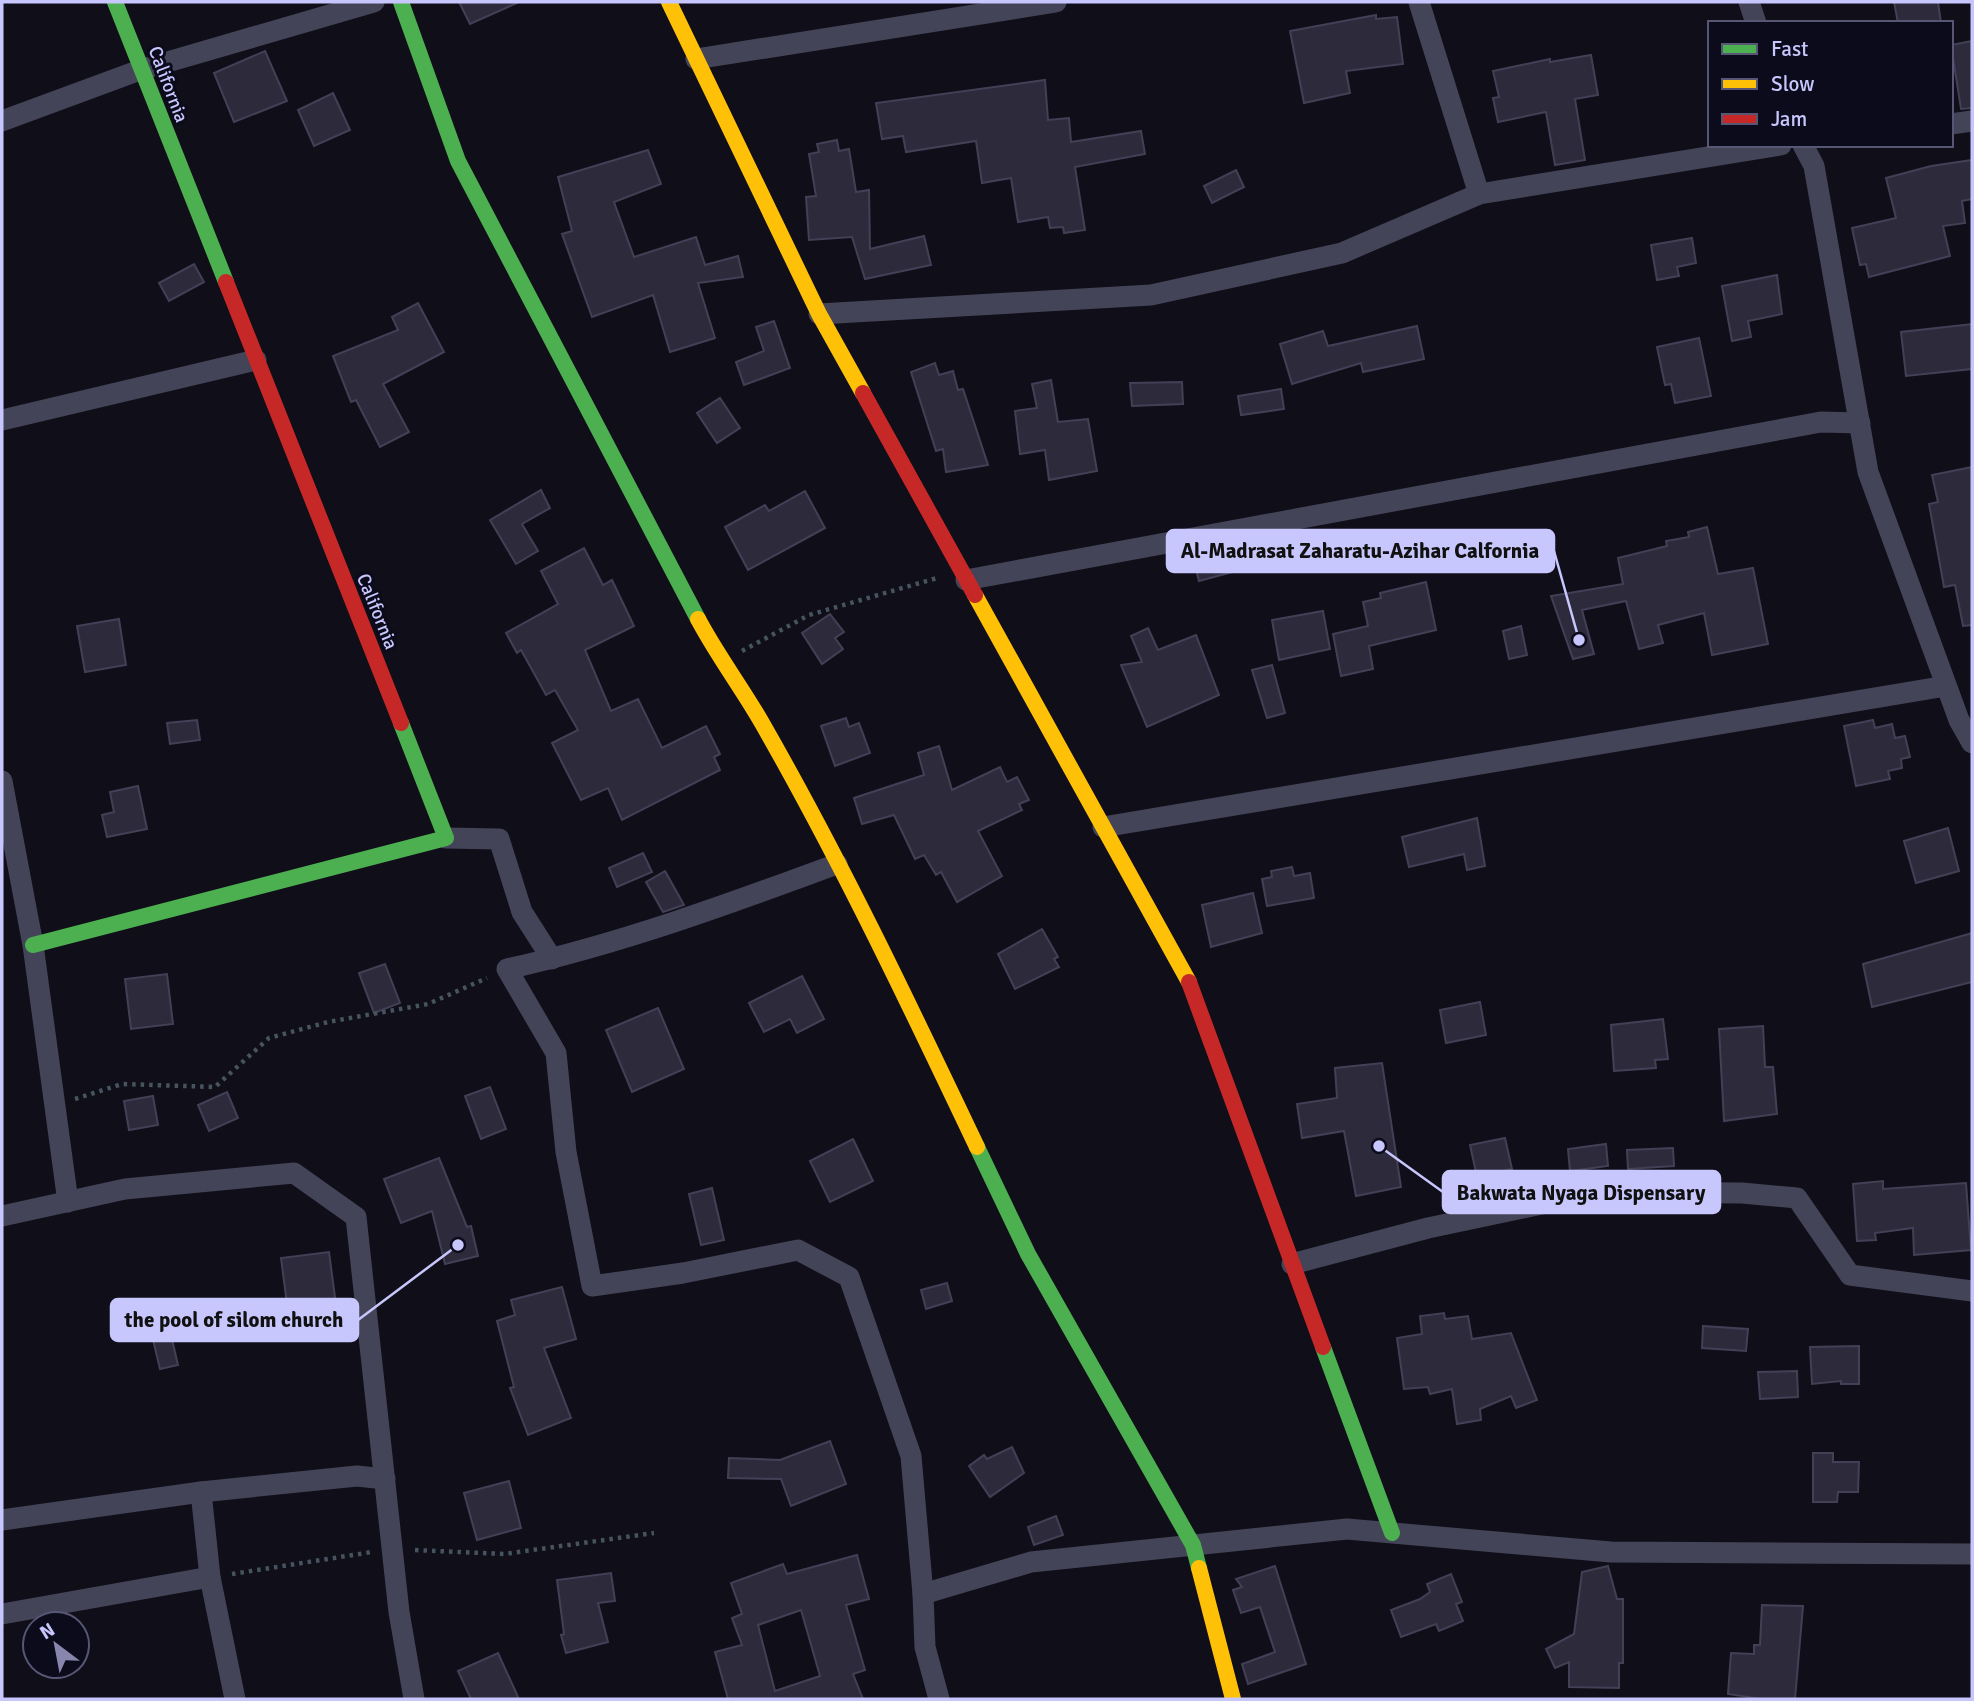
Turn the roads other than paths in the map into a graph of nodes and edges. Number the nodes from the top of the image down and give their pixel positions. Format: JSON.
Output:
{"nodes":[{"id":1,"x":115,"y":2,"type":"edge"},
{"id":2,"x":374,"y":2,"type":"edge"},
{"id":3,"x":401,"y":2,"type":"edge"},
{"id":4,"x":669,"y":2,"type":"edge"},
{"id":5,"x":1056,"y":2,"type":"edge"},
{"id":6,"x":1419,"y":2,"type":"edge"},
{"id":7,"x":1749,"y":2,"type":"edge"},
{"id":8,"x":1755,"y":21,"type":"edge"},
{"id":9,"x":696,"y":59,"type":"junction"},
{"id":10,"x":140,"y":70,"type":"junction"},
{"id":11,"x":2,"y":121,"type":"edge"},
{"id":12,"x":1972,"y":121,"type":"edge"},
{"id":13,"x":1953,"y":124,"type":"edge"},
{"id":14,"x":1769,"y":147,"type":"edge"},
{"id":15,"x":1804,"y":147,"type":"edge"},
{"id":16,"x":1479,"y":194,"type":"junction"},
{"id":17,"x":819,"y":314,"type":"junction"},
{"id":18,"x":256,"y":360,"type":"junction"},
{"id":19,"x":2,"y":420,"type":"edge"},
{"id":20,"x":1860,"y":423,"type":"junction"},
{"id":21,"x":964,"y":576,"type":"junction"},
{"id":22,"x":1946,"y":686,"type":"junction"},
{"id":23,"x":1972,"y":743,"type":"edge"},
{"id":24,"x":2,"y":781,"type":"edge"},
{"id":25,"x":1103,"y":827,"type":"junction"},
{"id":26,"x":446,"y":838,"type":"junction"},
{"id":27,"x":837,"y":864,"type":"junction"},
{"id":28,"x":33,"y":945,"type":"junction"},
{"id":29,"x":552,"y":959,"type":"junction"},
{"id":30,"x":68,"y":1202,"type":"junction"},
{"id":31,"x":2,"y":1216,"type":"edge"},
{"id":32,"x":1292,"y":1264,"type":"junction"},
{"id":33,"x":1972,"y":1291,"type":"edge"},
{"id":34,"x":385,"y":1479,"type":"junction"},
{"id":35,"x":201,"y":1492,"type":"junction"},
{"id":36,"x":2,"y":1520,"type":"edge"},
{"id":37,"x":1392,"y":1533,"type":"junction"},
{"id":38,"x":1193,"y":1545,"type":"junction"},
{"id":39,"x":1972,"y":1553,"type":"edge"},
{"id":40,"x":210,"y":1577,"type":"junction"},
{"id":41,"x":923,"y":1594,"type":"junction"},
{"id":42,"x":2,"y":1614,"type":"edge"},
{"id":43,"x":235,"y":1699,"type":"edge"},
{"id":44,"x":414,"y":1699,"type":"edge"},
{"id":45,"x":939,"y":1699,"type":"edge"},
{"id":46,"x":1233,"y":1699,"type":"edge"}],
"edges":[{"from":1,"to":10,"type":"street","name":"California"},
{"from":2,"to":10,"type":"street"},
{"from":3,"to":27,"type":"street"},
{"from":4,"to":9,"type":"street"},
{"from":5,"to":9,"type":"street"},
{"from":6,"to":16,"type":"street"},
{"from":7,"to":8,"type":"street"},
{"from":9,"to":17,"type":"street"},
{"from":10,"to":11,"type":"street"},
{"from":10,"to":18,"type":"street","name":"California"},
{"from":12,"to":13,"type":"street"},
{"from":14,"to":16,"type":"street"},
{"from":15,"to":20,"type":"street"},
{"from":16,"to":17,"type":"street"},
{"from":17,"to":21,"type":"street"},
{"from":18,"to":19,"type":"street"},
{"from":18,"to":26,"type":"street","name":"California"},
{"from":20,"to":21,"type":"street"},
{"from":20,"to":22,"type":"street"},
{"from":21,"to":25,"type":"street"},
{"from":22,"to":23,"type":"street"},
{"from":22,"to":25,"type":"street"},
{"from":24,"to":28,"type":"street"},
{"from":25,"to":32,"type":"street"},
{"from":26,"to":28,"type":"street"},
{"from":26,"to":29,"type":"street"},
{"from":27,"to":29,"type":"street"},
{"from":27,"to":38,"type":"street"},
{"from":28,"to":30,"type":"street"},
{"from":29,"to":41,"type":"street"},
{"from":30,"to":31,"type":"street"},
{"from":30,"to":34,"type":"street"},
{"from":32,"to":33,"type":"street"},
{"from":32,"to":37,"type":"street"},
{"from":34,"to":35,"type":"street"},
{"from":34,"to":44,"type":"street"},
{"from":35,"to":36,"type":"street"},
{"from":35,"to":40,"type":"street"},
{"from":37,"to":38,"type":"street"},
{"from":37,"to":39,"type":"street"},
{"from":38,"to":41,"type":"street"},
{"from":38,"to":46,"type":"street"},
{"from":40,"to":42,"type":"street"},
{"from":40,"to":43,"type":"street"},
{"from":41,"to":45,"type":"street"}]}
